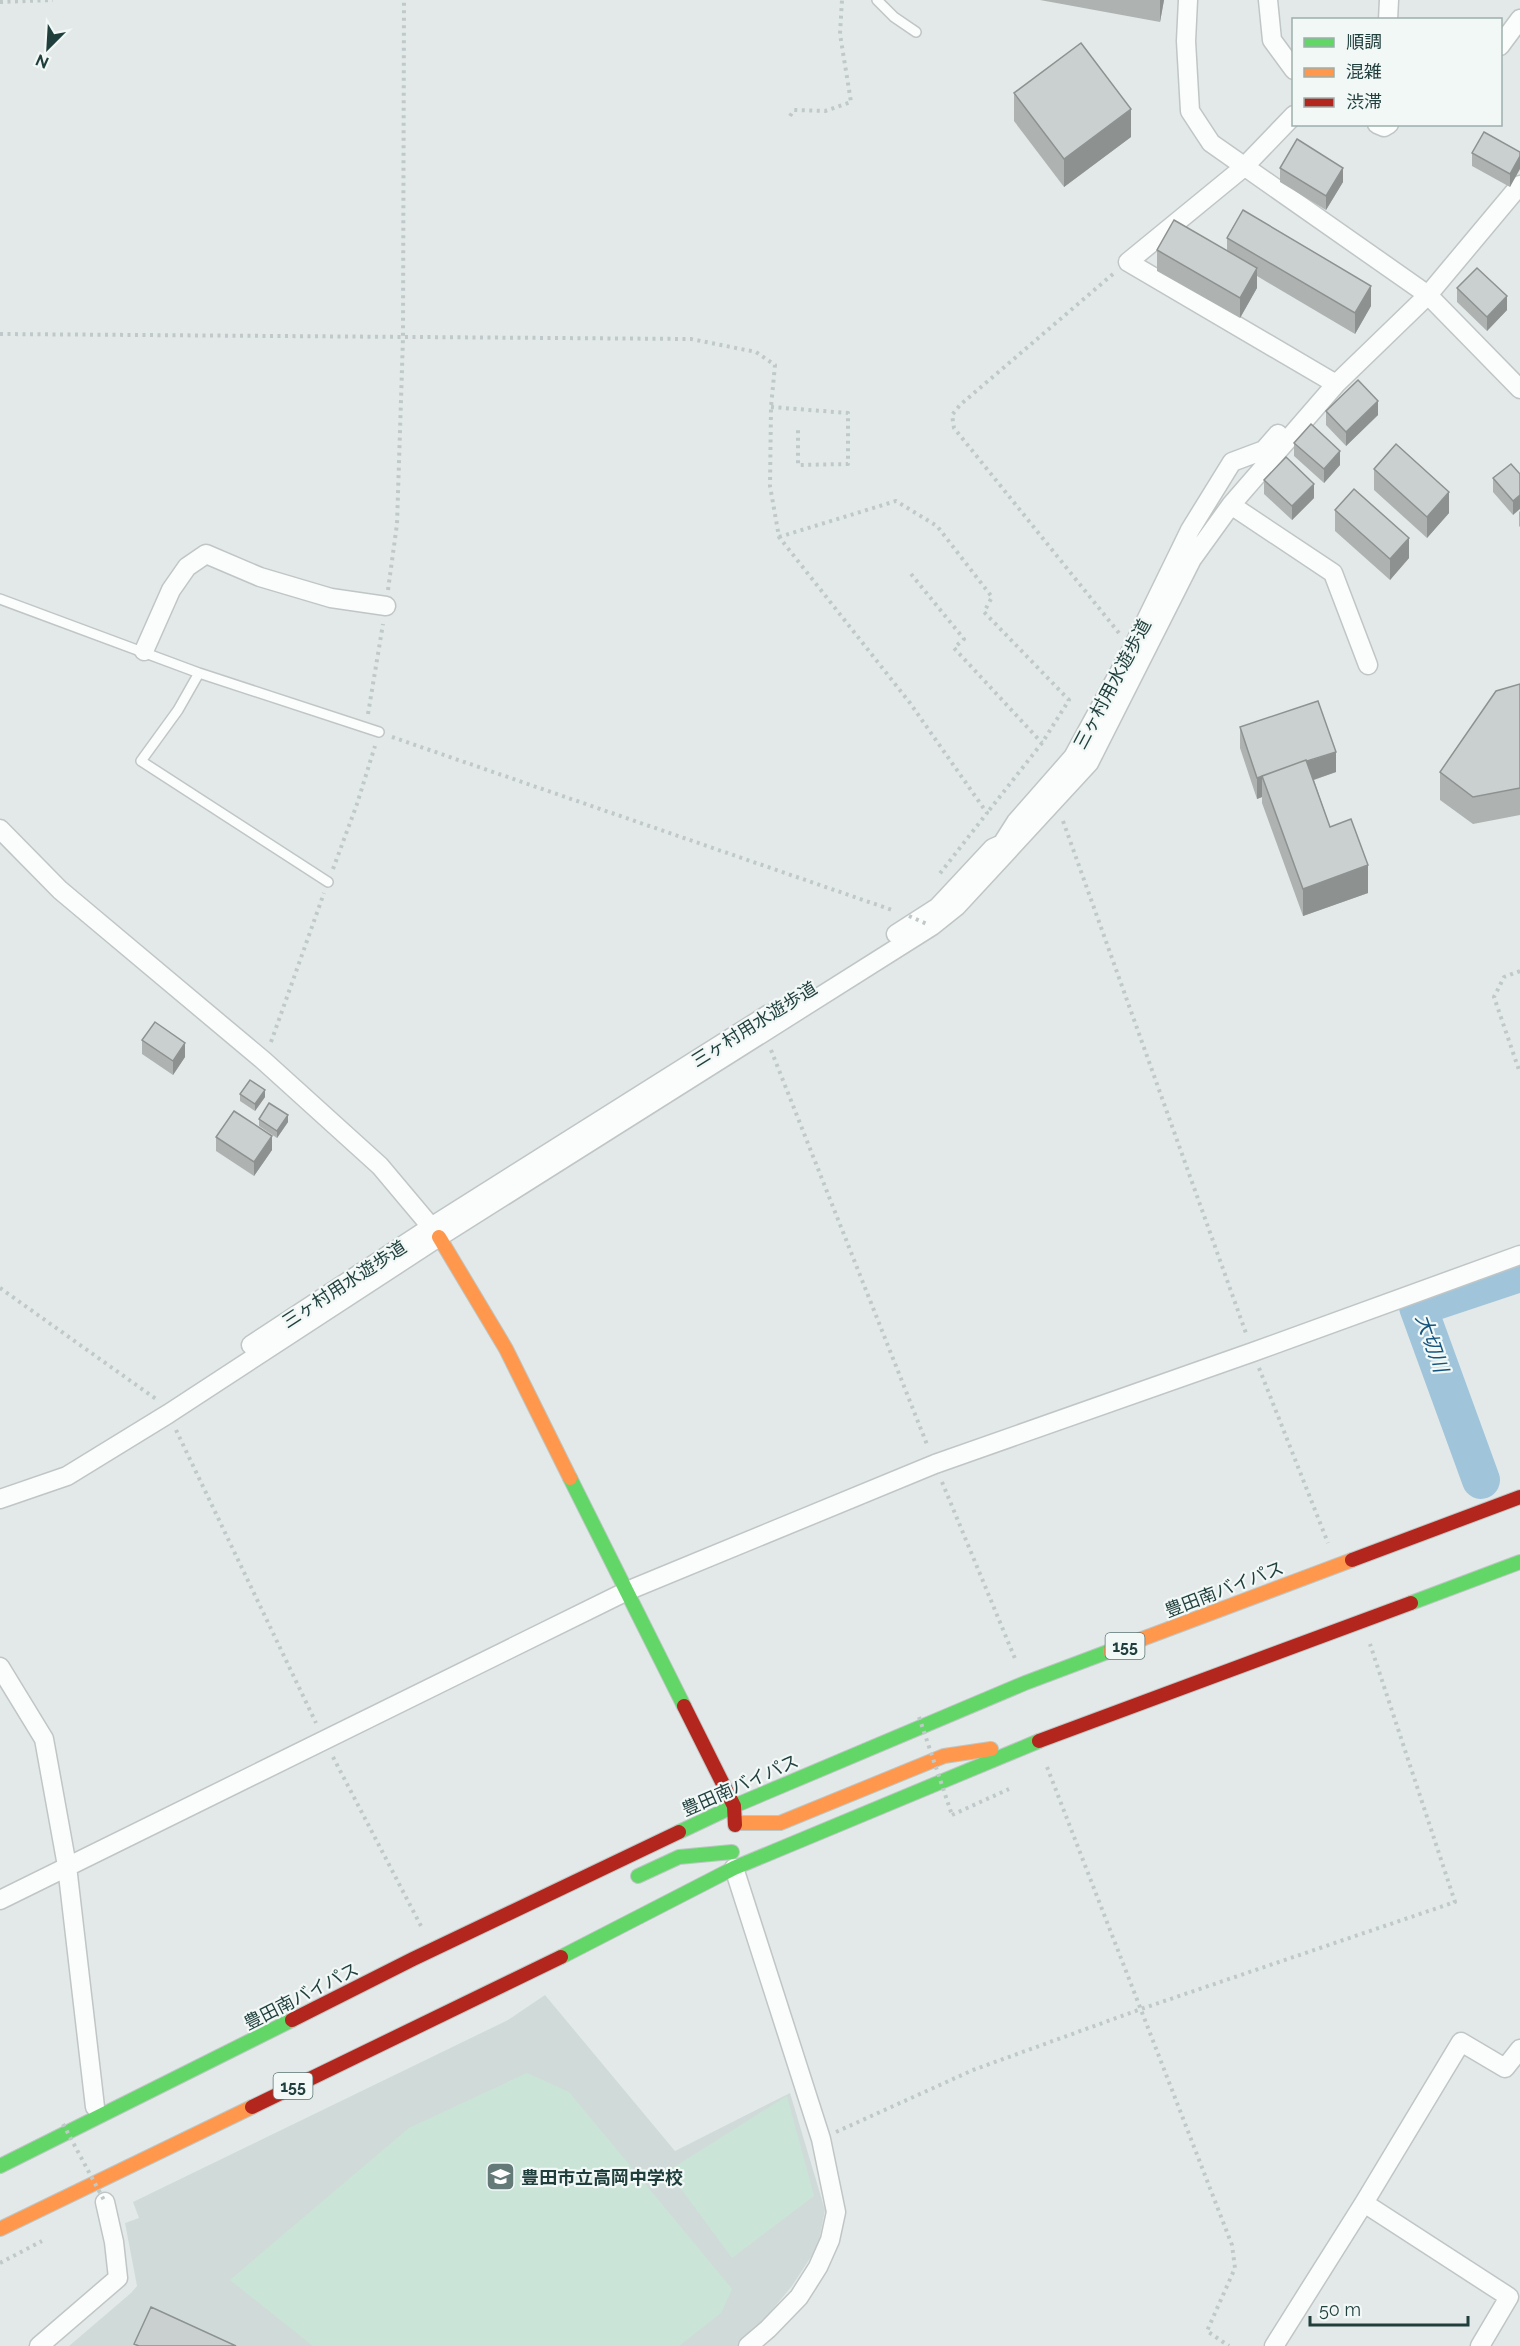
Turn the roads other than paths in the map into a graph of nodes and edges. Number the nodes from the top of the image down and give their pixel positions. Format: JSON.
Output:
{"nodes":[{"id":1,"x":877,"y":0,"type":"edge"},
{"id":2,"x":1188,"y":0,"type":"edge"},
{"id":3,"x":1268,"y":0,"type":"edge"},
{"id":4,"x":1389,"y":0,"type":"edge"},
{"id":5,"x":1388,"y":18,"type":"edge"},
{"id":6,"x":1520,"y":19,"type":"edge"},
{"id":7,"x":916,"y":32,"type":"dead end"},
{"id":8,"x":1502,"y":43,"type":"edge"},
{"id":9,"x":1292,"y":69,"type":"edge"},
{"id":10,"x":1292,"y":116,"type":"edge"},
{"id":11,"x":1244,"y":167,"type":"junction"},
{"id":12,"x":1520,"y":185,"type":"edge"},
{"id":13,"x":1428,"y":295,"type":"junction"},
{"id":14,"x":1332,"y":381,"type":"junction"},
{"id":15,"x":1520,"y":389,"type":"edge"},
{"id":16,"x":1231,"y":506,"type":"junction"},
{"id":17,"x":0,"y":599,"type":"edge"},
{"id":18,"x":386,"y":606,"type":"road end"},
{"id":19,"x":144,"y":651,"type":"junction"},
{"id":20,"x":1368,"y":665,"type":"dead end"},
{"id":21,"x":198,"y":673,"type":"junction"},
{"id":22,"x":379,"y":732,"type":"road end"},
{"id":23,"x":0,"y":829,"type":"edge"},
{"id":24,"x":328,"y":882,"type":"dead end"},
{"id":25,"x":435,"y":1232,"type":"junction"},
{"id":26,"x":1520,"y":1255,"type":"edge"},
{"id":27,"x":165,"y":1408,"type":"junction"},
{"id":28,"x":0,"y":1488,"type":"edge"},
{"id":29,"x":1520,"y":1497,"type":"edge"},
{"id":30,"x":0,"y":1499,"type":"edge"},
{"id":31,"x":1520,"y":1562,"type":"edge"},
{"id":32,"x":627,"y":1591,"type":"junction"},
{"id":33,"x":0,"y":1667,"type":"edge"},
{"id":34,"x":1037,"y":1742,"type":"junction"},
{"id":35,"x":734,"y":1806,"type":"junction"},
{"id":36,"x":735,"y":1823,"type":"junction"},
{"id":37,"x":733,"y":1860,"type":"junction"},
{"id":38,"x":67,"y":1866,"type":"junction"},
{"id":39,"x":626,"y":1881,"type":"dead end"},
{"id":40,"x":0,"y":1900,"type":"edge"},
{"id":41,"x":466,"y":1950,"type":"dead end"},
{"id":42,"x":413,"y":1959,"type":"junction"},
{"id":43,"x":1520,"y":2049,"type":"edge"},
{"id":44,"x":95,"y":2107,"type":"dead end"},
{"id":45,"x":0,"y":2166,"type":"edge"},
{"id":46,"x":105,"y":2202,"type":"road end"},
{"id":47,"x":1364,"y":2203,"type":"junction"},
{"id":48,"x":0,"y":2229,"type":"edge"},
{"id":49,"x":39,"y":2346,"type":"edge"},
{"id":50,"x":748,"y":2346,"type":"edge"},
{"id":51,"x":1274,"y":2346,"type":"edge"},
{"id":52,"x":1480,"y":2346,"type":"edge"}],
"edges":[{"from":1,"to":7,"type":"lane"},
{"from":2,"to":11,"type":"street"},
{"from":3,"to":9,"type":"street"},
{"from":4,"to":5,"type":"street"},
{"from":6,"to":8,"type":"street"},
{"from":10,"to":11,"type":"street"},
{"from":11,"to":13,"type":"street"},
{"from":11,"to":14,"type":"street"},
{"from":12,"to":13,"type":"street"},
{"from":13,"to":14,"type":"street"},
{"from":13,"to":15,"type":"street"},
{"from":14,"to":16,"type":"street"},
{"from":14,"to":25,"type":"street","name":"三ヶ村用水遊歩道"},
{"from":16,"to":20,"type":"street"},
{"from":16,"to":25,"type":"street"},
{"from":17,"to":19,"type":"lane"},
{"from":18,"to":19,"type":"street"},
{"from":19,"to":21,"type":"lane"},
{"from":21,"to":22,"type":"lane"},
{"from":21,"to":24,"type":"lane"},
{"from":23,"to":25,"type":"street"},
{"from":25,"to":27,"type":"street"},
{"from":25,"to":32,"type":"main road"},
{"from":26,"to":32,"type":"street"},
{"from":27,"to":28,"type":"street"},
{"from":27,"to":30,"type":"street"},
{"from":29,"to":35,"type":"main road","name":"豊田南バイパス","number":"155"},
{"from":31,"to":34,"type":"main road","number":"155"},
{"from":32,"to":35,"type":"main road"},
{"from":32,"to":38,"type":"street"},
{"from":33,"to":38,"type":"street"},
{"from":34,"to":36,"type":"main road"},
{"from":34,"to":37,"type":"main road","number":"155"},
{"from":35,"to":36,"type":"main road"},
{"from":35,"to":42,"type":"main road","name":"豊田南バイパス","number":"155"},
{"from":36,"to":37,"type":"main road"},
{"from":37,"to":39,"type":"main road"},
{"from":37,"to":48,"type":"main road","number":"155"},
{"from":37,"to":50,"type":"street"},
{"from":38,"to":40,"type":"street"},
{"from":38,"to":44,"type":"street"},
{"from":41,"to":42,"type":"main road"},
{"from":42,"to":45,"type":"main road","name":"豊田南バイパス","number":"155"},
{"from":43,"to":47,"type":"street"},
{"from":46,"to":49,"type":"street"},
{"from":47,"to":51,"type":"street"},
{"from":47,"to":52,"type":"street"}]}
